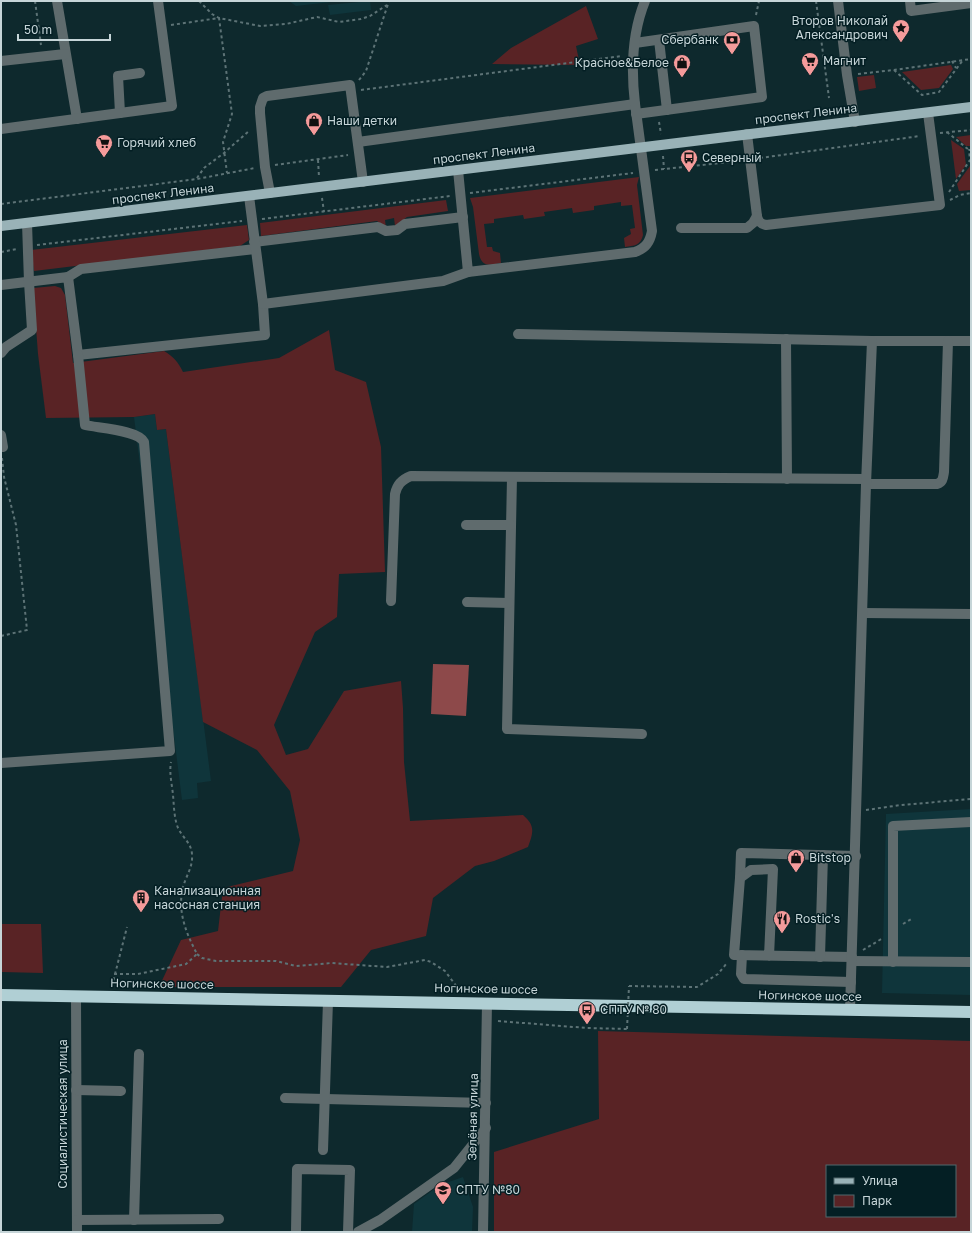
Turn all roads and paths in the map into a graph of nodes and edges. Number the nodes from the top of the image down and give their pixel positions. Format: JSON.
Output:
{"nodes":[{"id":1,"x":35,"y":1,"type":"edge"},
{"id":2,"x":57,"y":1,"type":"edge"},
{"id":3,"x":158,"y":1,"type":"edge"},
{"id":4,"x":199,"y":1,"type":"edge"},
{"id":5,"x":389,"y":1,"type":"edge"},
{"id":6,"x":645,"y":1,"type":"edge"},
{"id":7,"x":759,"y":1,"type":"edge"},
{"id":8,"x":816,"y":1,"type":"edge"},
{"id":9,"x":838,"y":1,"type":"edge"},
{"id":10,"x":910,"y":1,"type":"edge"},
{"id":11,"x":971,"y":3,"type":"edge"},
{"id":12,"x":388,"y":5,"type":"junction"},
{"id":13,"x":219,"y":18,"type":"junction"},
{"id":14,"x":754,"y":26,"type":"junction"},
{"id":15,"x":162,"y":27,"type":"junction"},
{"id":16,"x":659,"y":40,"type":"junction"},
{"id":17,"x":635,"y":43,"type":"junction"},
{"id":18,"x":66,"y":54,"type":"junction"},
{"id":19,"x":634,"y":54,"type":"junction"},
{"id":20,"x":42,"y":56,"type":"junction"},
{"id":21,"x":971,"y":59,"type":"edge"},
{"id":22,"x":963,"y":60,"type":"junction"},
{"id":23,"x":1,"y":61,"type":"edge"},
{"id":24,"x":952,"y":62,"type":"junction"},
{"id":25,"x":956,"y":68,"type":"junction"},
{"id":26,"x":894,"y":70,"type":"junction"},
{"id":27,"x":140,"y":73,"type":"dead end"},
{"id":28,"x":847,"y":75,"type":"junction"},
{"id":29,"x":351,"y":91,"type":"junction"},
{"id":30,"x":829,"y":98,"type":"dead end"},
{"id":31,"x":971,"y":107,"type":"edge"},
{"id":32,"x":636,"y":109,"type":"junction"},
{"id":33,"x":667,"y":110,"type":"junction"},
{"id":34,"x":120,"y":113,"type":"junction"},
{"id":35,"x":928,"y":113,"type":"junction"},
{"id":36,"x":77,"y":119,"type":"junction"},
{"id":37,"x":261,"y":121,"type":"junction"},
{"id":38,"x":855,"y":122,"type":"junction"},
{"id":39,"x":1,"y":129,"type":"edge"},
{"id":40,"x":971,"y":130,"type":"edge"},
{"id":41,"x":947,"y":132,"type":"junction"},
{"id":42,"x":747,"y":134,"type":"junction"},
{"id":43,"x":930,"y":135,"type":"junction"},
{"id":44,"x":358,"y":142,"type":"junction"},
{"id":45,"x":641,"y":147,"type":"junction"},
{"id":46,"x":970,"y":150,"type":"edge"},
{"id":47,"x":224,"y":153,"type":"junction"},
{"id":48,"x":360,"y":153,"type":"junction"},
{"id":49,"x":750,"y":160,"type":"junction"},
{"id":50,"x":971,"y":160,"type":"edge"},
{"id":51,"x":265,"y":167,"type":"junction"},
{"id":52,"x":458,"y":170,"type":"junction"},
{"id":53,"x":644,"y":172,"type":"junction"},
{"id":54,"x":227,"y":173,"type":"junction"},
{"id":55,"x":197,"y":178,"type":"junction"},
{"id":56,"x":363,"y":182,"type":"junction"},
{"id":57,"x":270,"y":193,"type":"junction"},
{"id":58,"x":971,"y":193,"type":"edge"},
{"id":59,"x":461,"y":194,"type":"junction"},
{"id":60,"x":249,"y":196,"type":"junction"},
{"id":61,"x":1,"y":204,"type":"edge"},
{"id":62,"x":940,"y":206,"type":"junction"},
{"id":63,"x":757,"y":216,"type":"junction"},
{"id":64,"x":463,"y":217,"type":"junction"},
{"id":65,"x":252,"y":220,"type":"junction"},
{"id":66,"x":27,"y":223,"type":"junction"},
{"id":67,"x":1,"y":226,"type":"edge"},
{"id":68,"x":681,"y":228,"type":"dead end"},
{"id":69,"x":28,"y":246,"type":"junction"},
{"id":70,"x":255,"y":246,"type":"junction"},
{"id":71,"x":1,"y":252,"type":"edge"},
{"id":72,"x":468,"y":272,"type":"junction"},
{"id":73,"x":68,"y":277,"type":"junction"},
{"id":74,"x":29,"y":282,"type":"junction"},
{"id":75,"x":1,"y":285,"type":"edge"},
{"id":76,"x":263,"y":304,"type":"junction"},
{"id":77,"x":518,"y":334,"type":"dead end"},
{"id":78,"x":786,"y":339,"type":"junction"},
{"id":79,"x":872,"y":341,"type":"junction"},
{"id":80,"x":948,"y":341,"type":"junction"},
{"id":81,"x":971,"y":341,"type":"edge"},
{"id":82,"x":1,"y":353,"type":"edge"},
{"id":83,"x":78,"y":355,"type":"junction"},
{"id":84,"x":1,"y":435,"type":"edge"},
{"id":85,"x":2,"y":447,"type":"edge"},
{"id":86,"x":512,"y":477,"type":"junction"},
{"id":87,"x":787,"y":479,"type":"junction"},
{"id":88,"x":866,"y":482,"type":"junction"},
{"id":89,"x":466,"y":525,"type":"dead end"},
{"id":90,"x":511,"y":525,"type":"junction"},
{"id":91,"x":391,"y":601,"type":"dead end"},
{"id":92,"x":467,"y":602,"type":"dead end"},
{"id":93,"x":509,"y":603,"type":"junction"},
{"id":94,"x":863,"y":613,"type":"junction"},
{"id":95,"x":971,"y":614,"type":"edge"},
{"id":96,"x":1,"y":636,"type":"edge"},
{"id":97,"x":642,"y":734,"type":"dead end"},
{"id":98,"x":170,"y":751,"type":"junction"},
{"id":99,"x":1,"y":763,"type":"edge"},
{"id":100,"x":971,"y":799,"type":"edge"},
{"id":101,"x":857,"y":812,"type":"junction"},
{"id":102,"x":971,"y":822,"type":"edge"},
{"id":103,"x":823,"y":855,"type":"junction"},
{"id":104,"x":856,"y":856,"type":"junction"},
{"id":105,"x":740,"y":878,"type":"junction"},
{"id":106,"x":127,"y":927,"type":"dead end"},
{"id":107,"x":196,"y":954,"type":"junction"},
{"id":108,"x":738,"y":955,"type":"junction"},
{"id":109,"x":769,"y":956,"type":"junction"},
{"id":110,"x":820,"y":957,"type":"junction"},
{"id":111,"x":852,"y":959,"type":"junction"},
{"id":112,"x":893,"y":962,"type":"junction"},
{"id":113,"x":971,"y":962,"type":"edge"},
{"id":114,"x":114,"y":974,"type":"junction"},
{"id":115,"x":852,"y":982,"type":"junction"},
{"id":116,"x":1,"y":995,"type":"edge"},
{"id":117,"x":76,"y":996,"type":"junction"},
{"id":118,"x":109,"y":997,"type":"junction"},
{"id":119,"x":328,"y":1001,"type":"junction"},
{"id":120,"x":469,"y":1003,"type":"junction"},
{"id":121,"x":487,"y":1003,"type":"junction"},
{"id":122,"x":850,"y":1010,"type":"junction"},
{"id":123,"x":971,"y":1012,"type":"edge"},
{"id":124,"x":487,"y":1020,"type":"junction"},
{"id":125,"x":139,"y":1054,"type":"dead end"},
{"id":126,"x":76,"y":1090,"type":"junction"},
{"id":127,"x":121,"y":1092,"type":"dead end"},
{"id":128,"x":286,"y":1098,"type":"dead end"},
{"id":129,"x":325,"y":1099,"type":"junction"},
{"id":130,"x":486,"y":1103,"type":"junction"},
{"id":131,"x":486,"y":1128,"type":"junction"},
{"id":132,"x":323,"y":1150,"type":"dead end"},
{"id":133,"x":219,"y":1219,"type":"dead end"},
{"id":134,"x":77,"y":1220,"type":"junction"},
{"id":135,"x":134,"y":1220,"type":"junction"},
{"id":136,"x":77,"y":1232,"type":"edge"},
{"id":137,"x":296,"y":1232,"type":"edge"},
{"id":138,"x":348,"y":1232,"type":"edge"},
{"id":139,"x":358,"y":1232,"type":"edge"},
{"id":140,"x":483,"y":1232,"type":"edge"}],
"edges":[{"from":1,"to":20,"type":"path"},
{"from":2,"to":18,"type":"street"},
{"from":3,"to":15,"type":"street"},
{"from":4,"to":13,"type":"path"},
{"from":5,"to":12,"type":"path"},
{"from":6,"to":17,"type":"street"},
{"from":7,"to":14,"type":"path"},
{"from":8,"to":30,"type":"path"},
{"from":9,"to":28,"type":"street"},
{"from":10,"to":11,"type":"street"},
{"from":12,"to":13,"type":"path"},
{"from":12,"to":29,"type":"path"},
{"from":13,"to":15,"type":"path"},
{"from":13,"to":47,"type":"path"},
{"from":14,"to":16,"type":"street"},
{"from":14,"to":33,"type":"street"},
{"from":15,"to":34,"type":"street"},
{"from":16,"to":17,"type":"street"},
{"from":16,"to":33,"type":"street"},
{"from":17,"to":19,"type":"street"},
{"from":18,"to":20,"type":"street"},
{"from":18,"to":36,"type":"street"},
{"from":19,"to":29,"type":"path"},
{"from":19,"to":32,"type":"street"},
{"from":20,"to":23,"type":"street"},
{"from":21,"to":22,"type":"path"},
{"from":22,"to":24,"type":"path"},
{"from":22,"to":25,"type":"path"},
{"from":24,"to":25,"type":"path"},
{"from":24,"to":26,"type":"path"},
{"from":25,"to":26,"type":"path"},
{"from":26,"to":28,"type":"path"},
{"from":27,"to":34,"type":"street"},
{"from":28,"to":38,"type":"street"},
{"from":29,"to":37,"type":"street"},
{"from":29,"to":44,"type":"street"},
{"from":31,"to":35,"type":"main road","name":"проспект Ленина"},
{"from":32,"to":33,"type":"street"},
{"from":32,"to":44,"type":"street"},
{"from":32,"to":45,"type":"street"},
{"from":34,"to":36,"type":"street"},
{"from":35,"to":38,"type":"main road","name":"проспект Ленина"},
{"from":35,"to":43,"type":"street"},
{"from":36,"to":39,"type":"street"},
{"from":37,"to":47,"type":"path"},
{"from":37,"to":51,"type":"street"},
{"from":38,"to":42,"type":"main road","name":"проспект Ленина"},
{"from":40,"to":41,"type":"path"},
{"from":41,"to":43,"type":"path"},
{"from":41,"to":46,"type":"path"},
{"from":42,"to":45,"type":"main road","name":"проспект Ленина"},
{"from":42,"to":49,"type":"street"},
{"from":43,"to":49,"type":"path"},
{"from":43,"to":62,"type":"street"},
{"from":44,"to":48,"type":"street"},
{"from":45,"to":52,"type":"main road","name":"проспект Ленина"},
{"from":45,"to":53,"type":"street"},
{"from":46,"to":50,"type":"path"},
{"from":47,"to":54,"type":"path"},
{"from":47,"to":55,"type":"path"},
{"from":48,"to":51,"type":"path"},
{"from":48,"to":56,"type":"street"},
{"from":49,"to":53,"type":"path"},
{"from":49,"to":63,"type":"street"},
{"from":50,"to":62,"type":"path"},
{"from":51,"to":54,"type":"path"},
{"from":51,"to":57,"type":"street"},
{"from":52,"to":56,"type":"main road","name":"проспект Ленина"},
{"from":52,"to":59,"type":"street"},
{"from":53,"to":59,"type":"path"},
{"from":53,"to":72,"type":"street"},
{"from":54,"to":55,"type":"path"},
{"from":55,"to":61,"type":"path"},
{"from":56,"to":57,"type":"main road","name":"проспект Ленина"},
{"from":57,"to":60,"type":"main road","name":"проспект Ленина"},
{"from":58,"to":62,"type":"path"},
{"from":59,"to":64,"type":"street"},
{"from":59,"to":65,"type":"path"},
{"from":60,"to":65,"type":"street"},
{"from":60,"to":66,"type":"main road","name":"проспект Ленина"},
{"from":62,"to":63,"type":"street"},
{"from":63,"to":68,"type":"street"},
{"from":64,"to":70,"type":"street"},
{"from":64,"to":72,"type":"street"},
{"from":65,"to":69,"type":"path"},
{"from":65,"to":70,"type":"street"},
{"from":66,"to":67,"type":"main road","name":"проспект Ленина"},
{"from":66,"to":69,"type":"street"},
{"from":69,"to":71,"type":"path"},
{"from":69,"to":74,"type":"street"},
{"from":70,"to":73,"type":"street"},
{"from":70,"to":76,"type":"street"},
{"from":72,"to":76,"type":"street"},
{"from":73,"to":74,"type":"street"},
{"from":73,"to":83,"type":"street"},
{"from":74,"to":75,"type":"street"},
{"from":74,"to":82,"type":"street"},
{"from":76,"to":83,"type":"street"},
{"from":77,"to":78,"type":"street"},
{"from":78,"to":79,"type":"street"},
{"from":78,"to":87,"type":"street"},
{"from":79,"to":80,"type":"street"},
{"from":79,"to":88,"type":"street"},
{"from":80,"to":81,"type":"street"},
{"from":80,"to":88,"type":"street"},
{"from":83,"to":98,"type":"street"},
{"from":84,"to":85,"type":"street"},
{"from":85,"to":96,"type":"path"},
{"from":86,"to":87,"type":"street"},
{"from":86,"to":90,"type":"street"},
{"from":86,"to":91,"type":"street"},
{"from":87,"to":88,"type":"street"},
{"from":88,"to":94,"type":"street"},
{"from":89,"to":90,"type":"street"},
{"from":90,"to":93,"type":"street"},
{"from":92,"to":93,"type":"street"},
{"from":93,"to":97,"type":"street"},
{"from":94,"to":95,"type":"street"},
{"from":94,"to":101,"type":"street"},
{"from":98,"to":99,"type":"street"},
{"from":98,"to":107,"type":"path"},
{"from":100,"to":101,"type":"path"},
{"from":101,"to":104,"type":"street"},
{"from":102,"to":112,"type":"street"},
{"from":103,"to":104,"type":"street"},
{"from":103,"to":105,"type":"street"},
{"from":103,"to":110,"type":"street"},
{"from":104,"to":111,"type":"street"},
{"from":105,"to":108,"type":"street"},
{"from":105,"to":109,"type":"street"},
{"from":106,"to":114,"type":"path"},
{"from":107,"to":114,"type":"path"},
{"from":107,"to":120,"type":"path"},
{"from":108,"to":109,"type":"street"},
{"from":108,"to":115,"type":"street"},
{"from":108,"to":124,"type":"path","bridge":true},
{"from":109,"to":110,"type":"street"},
{"from":110,"to":111,"type":"street"},
{"from":111,"to":112,"type":"street"},
{"from":111,"to":115,"type":"street"},
{"from":112,"to":113,"type":"street"},
{"from":114,"to":118,"type":"path"},
{"from":115,"to":122,"type":"street"},
{"from":116,"to":117,"type":"highway","name":"Ногинское шоссе"},
{"from":117,"to":118,"type":"highway","name":"Ногинское шоссе"},
{"from":117,"to":126,"type":"street","name":"Социалистическая улица"},
{"from":118,"to":119,"type":"highway","name":"Ногинское шоссе"},
{"from":119,"to":120,"type":"highway","name":"Ногинское шоссе"},
{"from":119,"to":129,"type":"street"},
{"from":120,"to":121,"type":"highway","name":"Ногинское шоссе"},
{"from":121,"to":122,"type":"highway","name":"Ногинское шоссе"},
{"from":121,"to":124,"type":"street","name":"Зелёная улица"},
{"from":122,"to":123,"type":"highway","name":"Ногинское шоссе"},
{"from":124,"to":130,"type":"street","name":"Зелёная улица"},
{"from":125,"to":135,"type":"street"},
{"from":126,"to":127,"type":"street"},
{"from":126,"to":134,"type":"street","name":"Социалистическая улица"},
{"from":128,"to":129,"type":"street"},
{"from":129,"to":130,"type":"street"},
{"from":129,"to":132,"type":"street"},
{"from":130,"to":131,"type":"street","name":"Зелёная улица"},
{"from":131,"to":139,"type":"street"},
{"from":131,"to":140,"type":"street","name":"Зелёная улица"},
{"from":133,"to":135,"type":"street"},
{"from":134,"to":135,"type":"street"},
{"from":134,"to":136,"type":"street","name":"Социалистическая улица"},
{"from":137,"to":138,"type":"street"}]}
